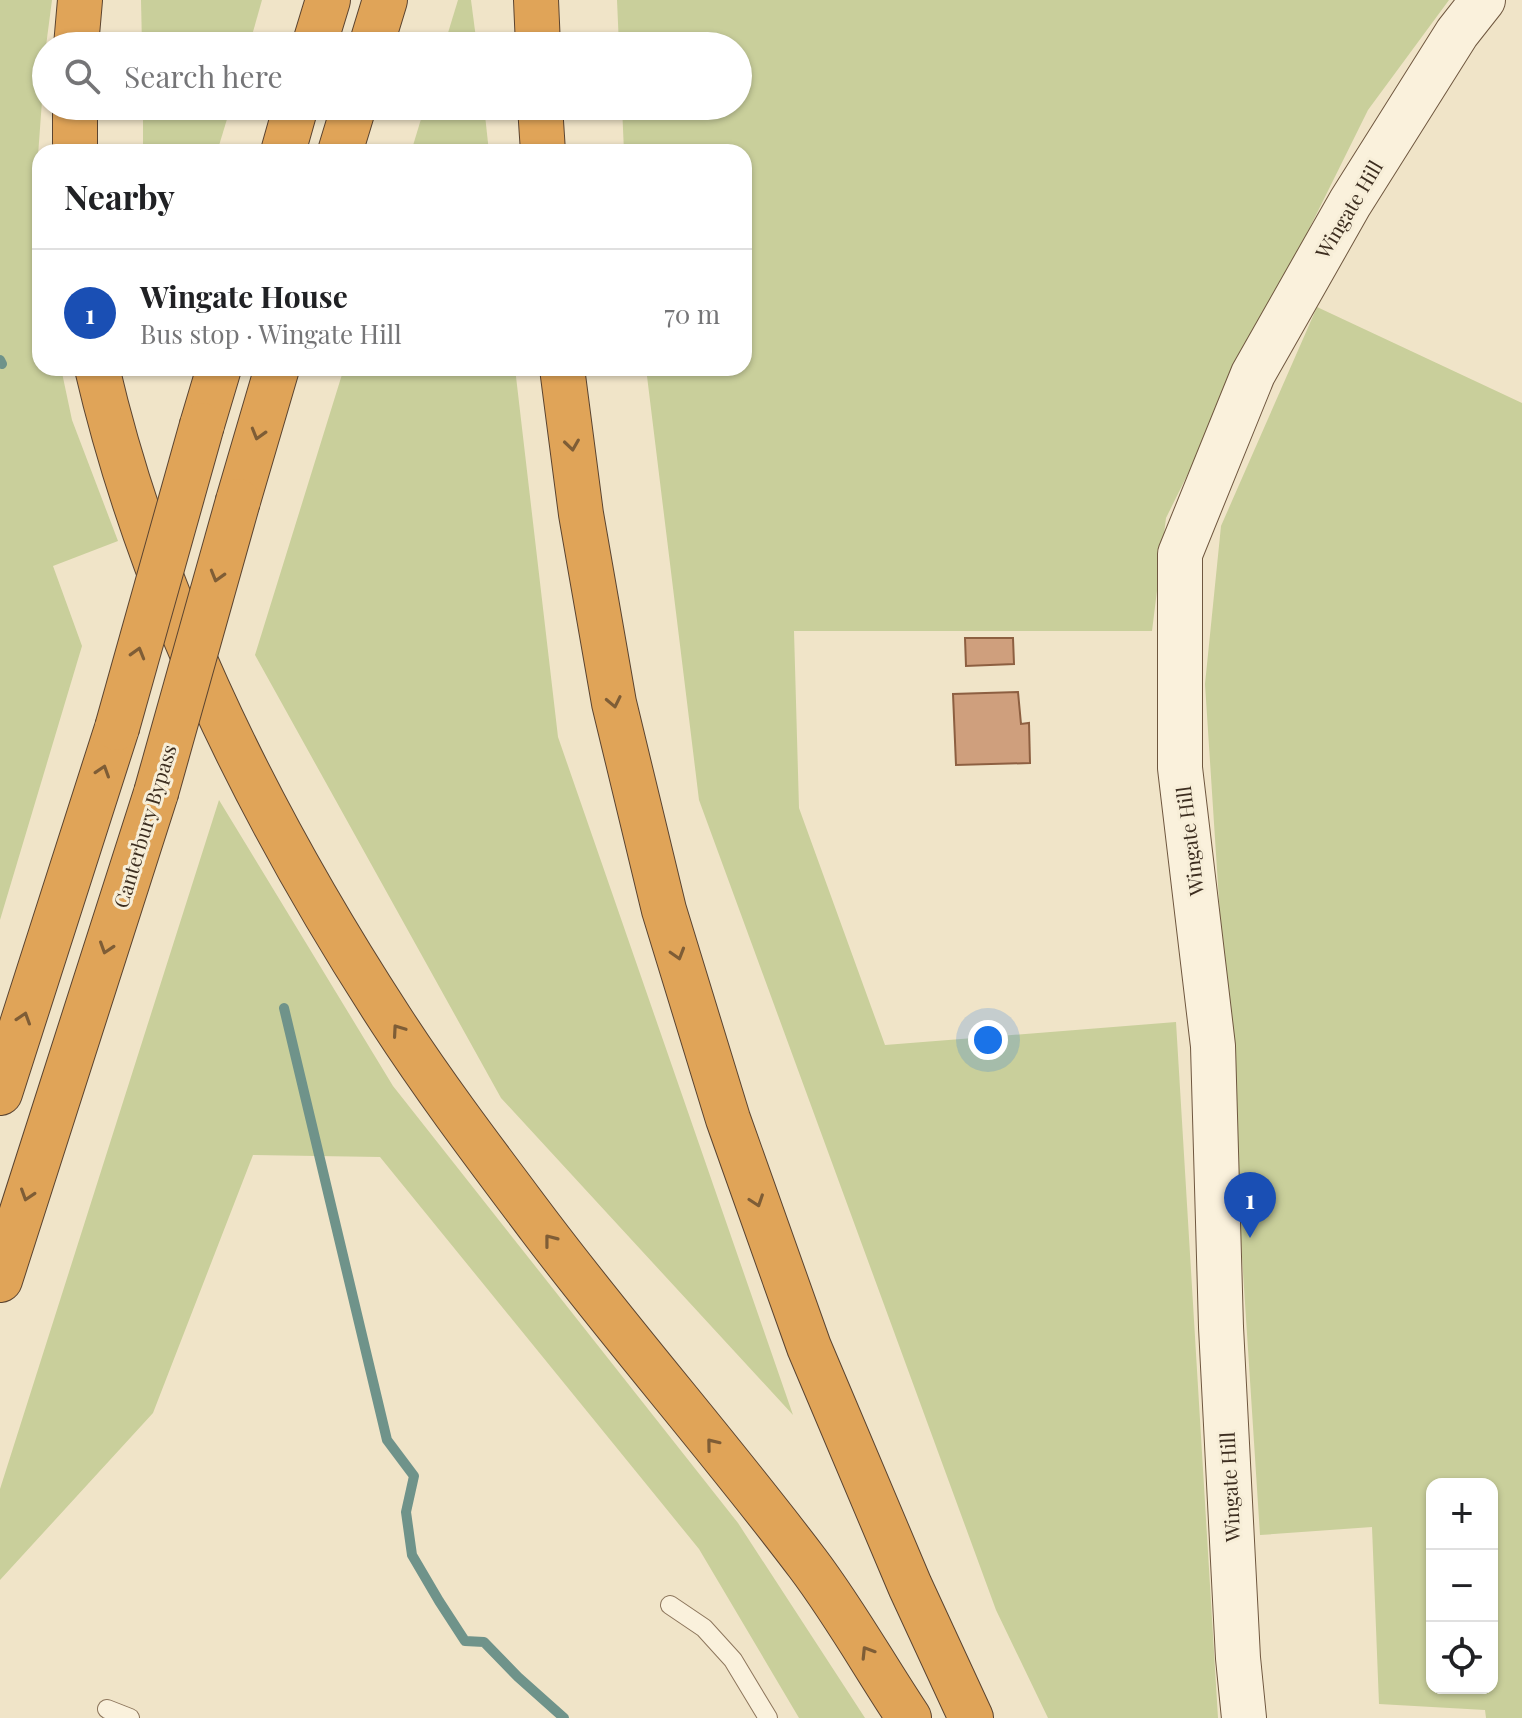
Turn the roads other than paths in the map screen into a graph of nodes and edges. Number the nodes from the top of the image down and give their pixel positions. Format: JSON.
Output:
{"nodes":[{"id":1,"x":80,"y":0,"type":"edge"},
{"id":2,"x":328,"y":0,"type":"edge"},
{"id":3,"x":385,"y":0,"type":"edge"},
{"id":4,"x":536,"y":0,"type":"edge"},
{"id":5,"x":1470,"y":16,"type":"edge"},
{"id":6,"x":77,"y":32,"type":"edge"},
{"id":7,"x":318,"y":32,"type":"edge"},
{"id":8,"x":375,"y":32,"type":"edge"},
{"id":9,"x":537,"y":32,"type":"edge"},
{"id":10,"x":75,"y":120,"type":"edge"},
{"id":11,"x":292,"y":120,"type":"edge"},
{"id":12,"x":350,"y":120,"type":"edge"},
{"id":13,"x":541,"y":120,"type":"edge"},
{"id":14,"x":75,"y":144,"type":"edge"},
{"id":15,"x":285,"y":144,"type":"edge"},
{"id":16,"x":342,"y":144,"type":"edge"},
{"id":17,"x":542,"y":144,"type":"edge"},
{"id":18,"x":99,"y":376,"type":"edge"},
{"id":19,"x":217,"y":376,"type":"edge"},
{"id":20,"x":275,"y":376,"type":"edge"},
{"id":21,"x":563,"y":376,"type":"edge"},
{"id":22,"x":0,"y":1093,"type":"edge"},
{"id":23,"x":0,"y":1280,"type":"edge"},
{"id":24,"x":670,"y":1605,"type":"dead end"},
{"id":25,"x":107,"y":1709,"type":"dead end"},
{"id":26,"x":130,"y":1718,"type":"edge"},
{"id":27,"x":768,"y":1718,"type":"edge"},
{"id":28,"x":909,"y":1718,"type":"edge"},
{"id":29,"x":971,"y":1718,"type":"edge"},
{"id":30,"x":1244,"y":1718,"type":"edge"}],
"edges":[{"from":1,"to":6,"type":"highway"},
{"from":2,"to":7,"type":"highway"},
{"from":3,"to":8,"type":"highway"},
{"from":4,"to":9,"type":"highway"},
{"from":5,"to":30,"type":"street","name":"Wingate Hill"},
{"from":10,"to":14,"type":"highway"},
{"from":11,"to":15,"type":"highway"},
{"from":12,"to":16,"type":"highway"},
{"from":13,"to":17,"type":"highway"},
{"from":28,"to":18,"type":"highway","one_way":true},
{"from":22,"to":19,"type":"highway","one_way":true,"bridge":true},
{"from":20,"to":23,"type":"highway","name":"Canterbury Bypass","one_way":true,"bridge":true},
{"from":21,"to":29,"type":"highway","one_way":true},
{"from":24,"to":27,"type":"lane"},
{"from":25,"to":26,"type":"lane"}]}
